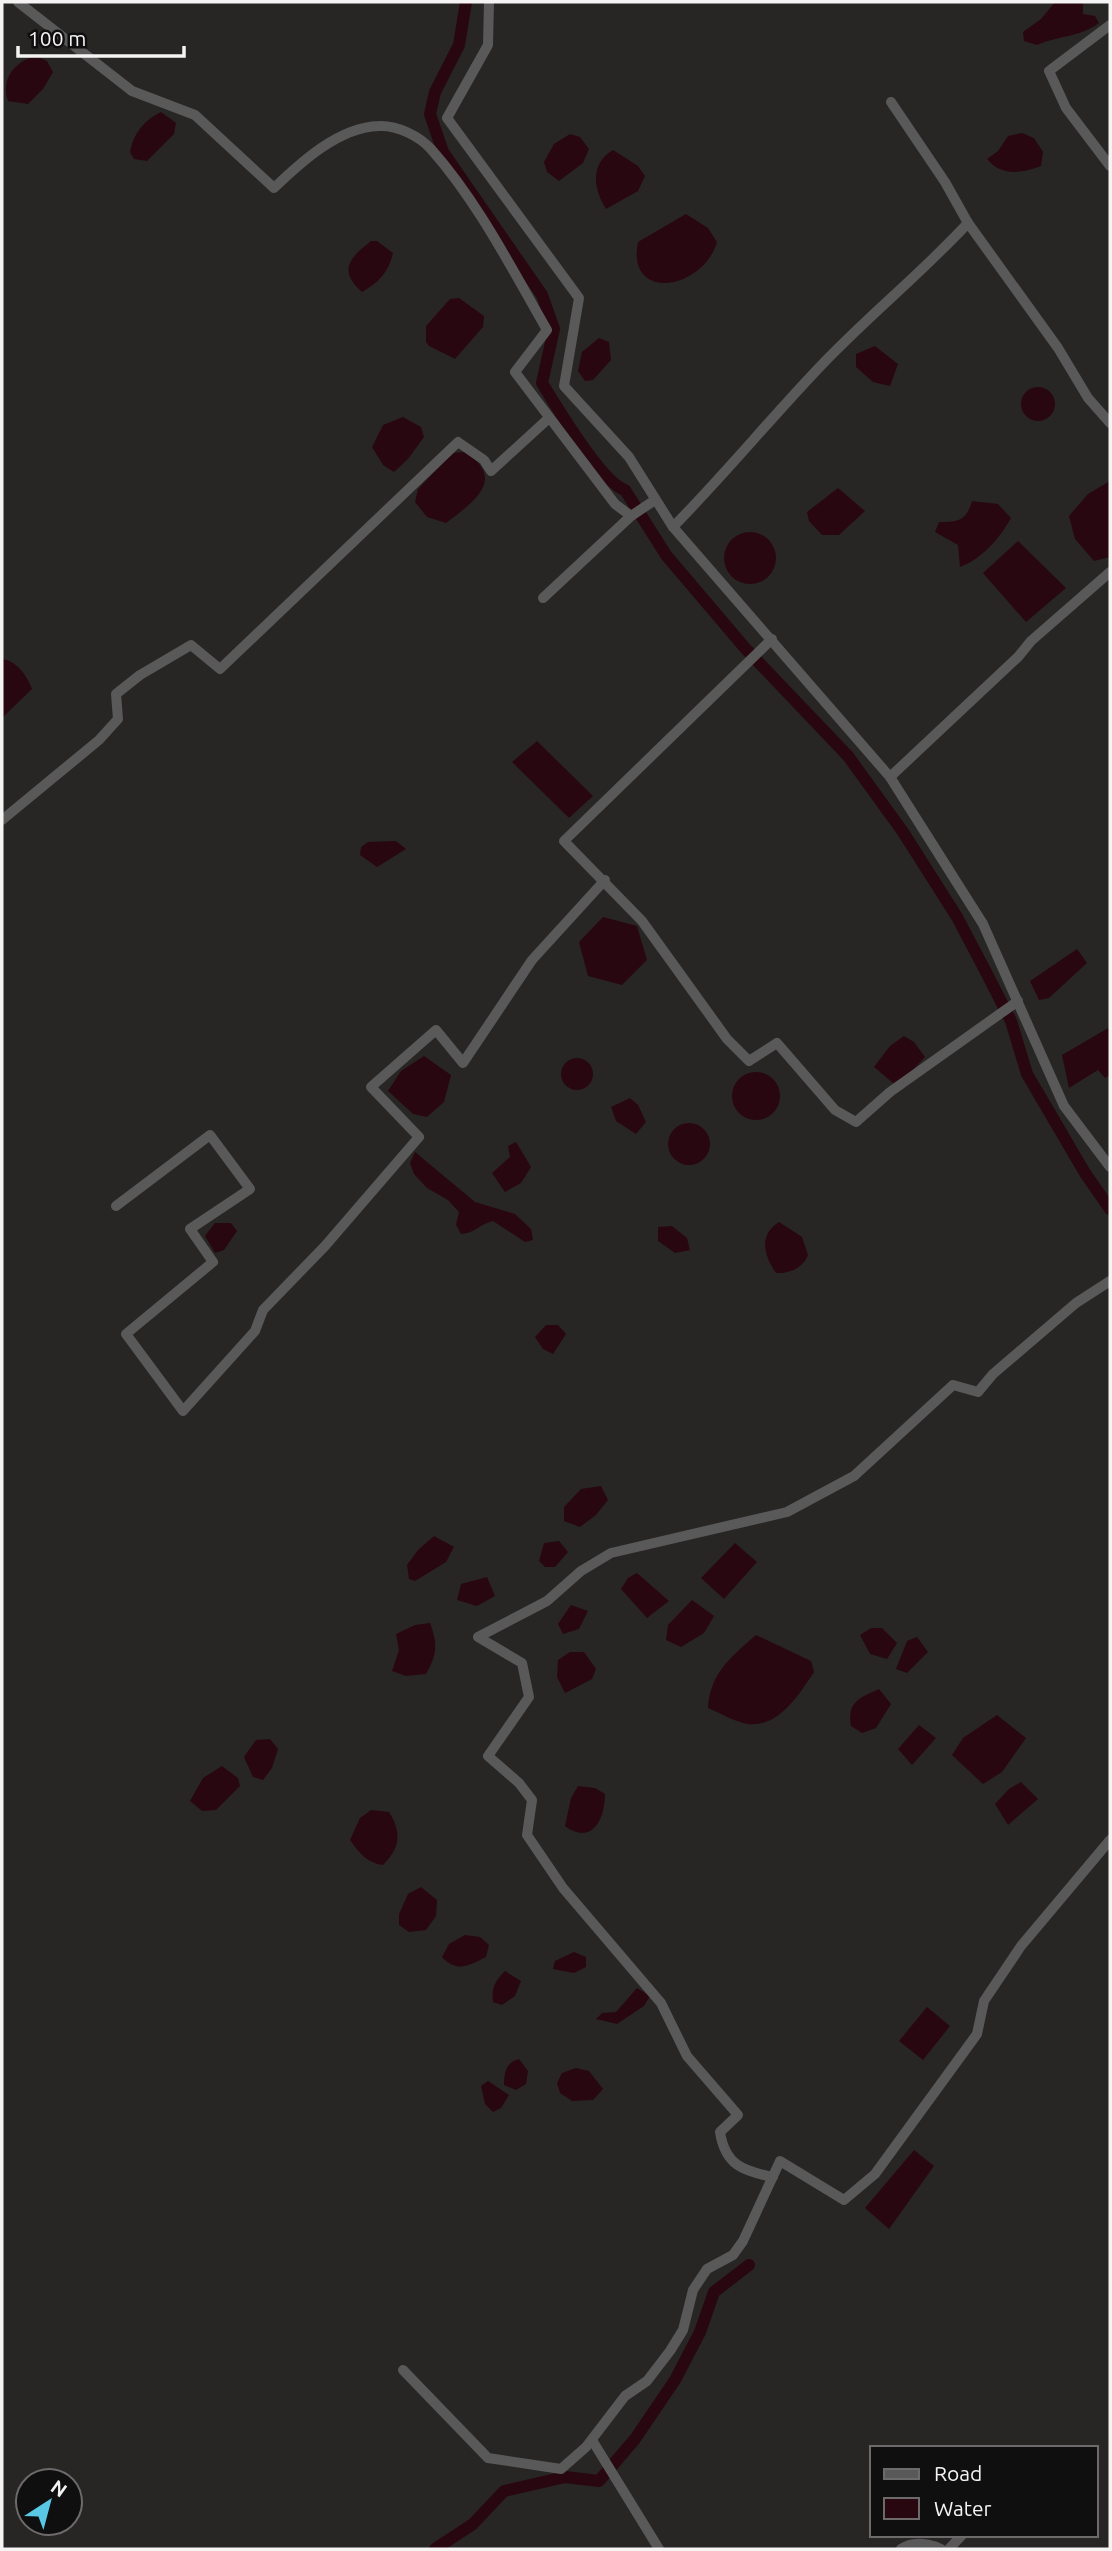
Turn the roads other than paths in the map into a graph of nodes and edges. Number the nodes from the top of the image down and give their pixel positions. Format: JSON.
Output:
{"nodes":[{"id":1,"x":18,"y":2,"type":"edge"},
{"id":2,"x":489,"y":2,"type":"edge"},
{"id":3,"x":1110,"y":25,"type":"edge"},
{"id":4,"x":891,"y":102,"type":"dead end"},
{"id":5,"x":1110,"y":166,"type":"edge"},
{"id":6,"x":968,"y":223,"type":"junction"},
{"id":7,"x":549,"y":418,"type":"junction"},
{"id":8,"x":1110,"y":423,"type":"edge"},
{"id":9,"x":653,"y":500,"type":"junction"},
{"id":10,"x":631,"y":516,"type":"junction"},
{"id":11,"x":673,"y":527,"type":"junction"},
{"id":12,"x":1110,"y":572,"type":"edge"},
{"id":13,"x":543,"y":597,"type":"dead end"},
{"id":14,"x":772,"y":639,"type":"junction"},
{"id":15,"x":890,"y":778,"type":"junction"},
{"id":16,"x":2,"y":820,"type":"edge"},
{"id":17,"x":605,"y":880,"type":"junction"},
{"id":18,"x":1016,"y":1003,"type":"junction"},
{"id":19,"x":1110,"y":1167,"type":"edge"},
{"id":20,"x":116,"y":1206,"type":"dead end"},
{"id":21,"x":1110,"y":1281,"type":"edge"},
{"id":22,"x":1110,"y":1840,"type":"edge"},
{"id":23,"x":773,"y":2177,"type":"junction"},
{"id":24,"x":403,"y":2370,"type":"dead end"},
{"id":25,"x":592,"y":2440,"type":"junction"},
{"id":26,"x":659,"y":2549,"type":"edge"},
{"id":27,"x":901,"y":2549,"type":"edge"},
{"id":28,"x":942,"y":2549,"type":"edge"}],
"edges":[{"from":1,"to":7,"type":"street"},
{"from":2,"to":9,"type":"street"},
{"from":3,"to":5,"type":"street"},
{"from":4,"to":6,"type":"street"},
{"from":6,"to":8,"type":"street"},
{"from":6,"to":11,"type":"street"},
{"from":7,"to":10,"type":"street"},
{"from":7,"to":16,"type":"street"},
{"from":9,"to":10,"type":"street"},
{"from":9,"to":11,"type":"street"},
{"from":10,"to":13,"type":"street"},
{"from":11,"to":14,"type":"street"},
{"from":12,"to":15,"type":"street"},
{"from":14,"to":15,"type":"street"},
{"from":14,"to":17,"type":"street"},
{"from":15,"to":18,"type":"street"},
{"from":17,"to":18,"type":"street"},
{"from":17,"to":20,"type":"street"},
{"from":18,"to":19,"type":"street"},
{"from":21,"to":23,"type":"street"},
{"from":22,"to":23,"type":"street"},
{"from":23,"to":25,"type":"street"},
{"from":24,"to":25,"type":"street"},
{"from":25,"to":26,"type":"street"},
{"from":27,"to":28,"type":"street"}]}
